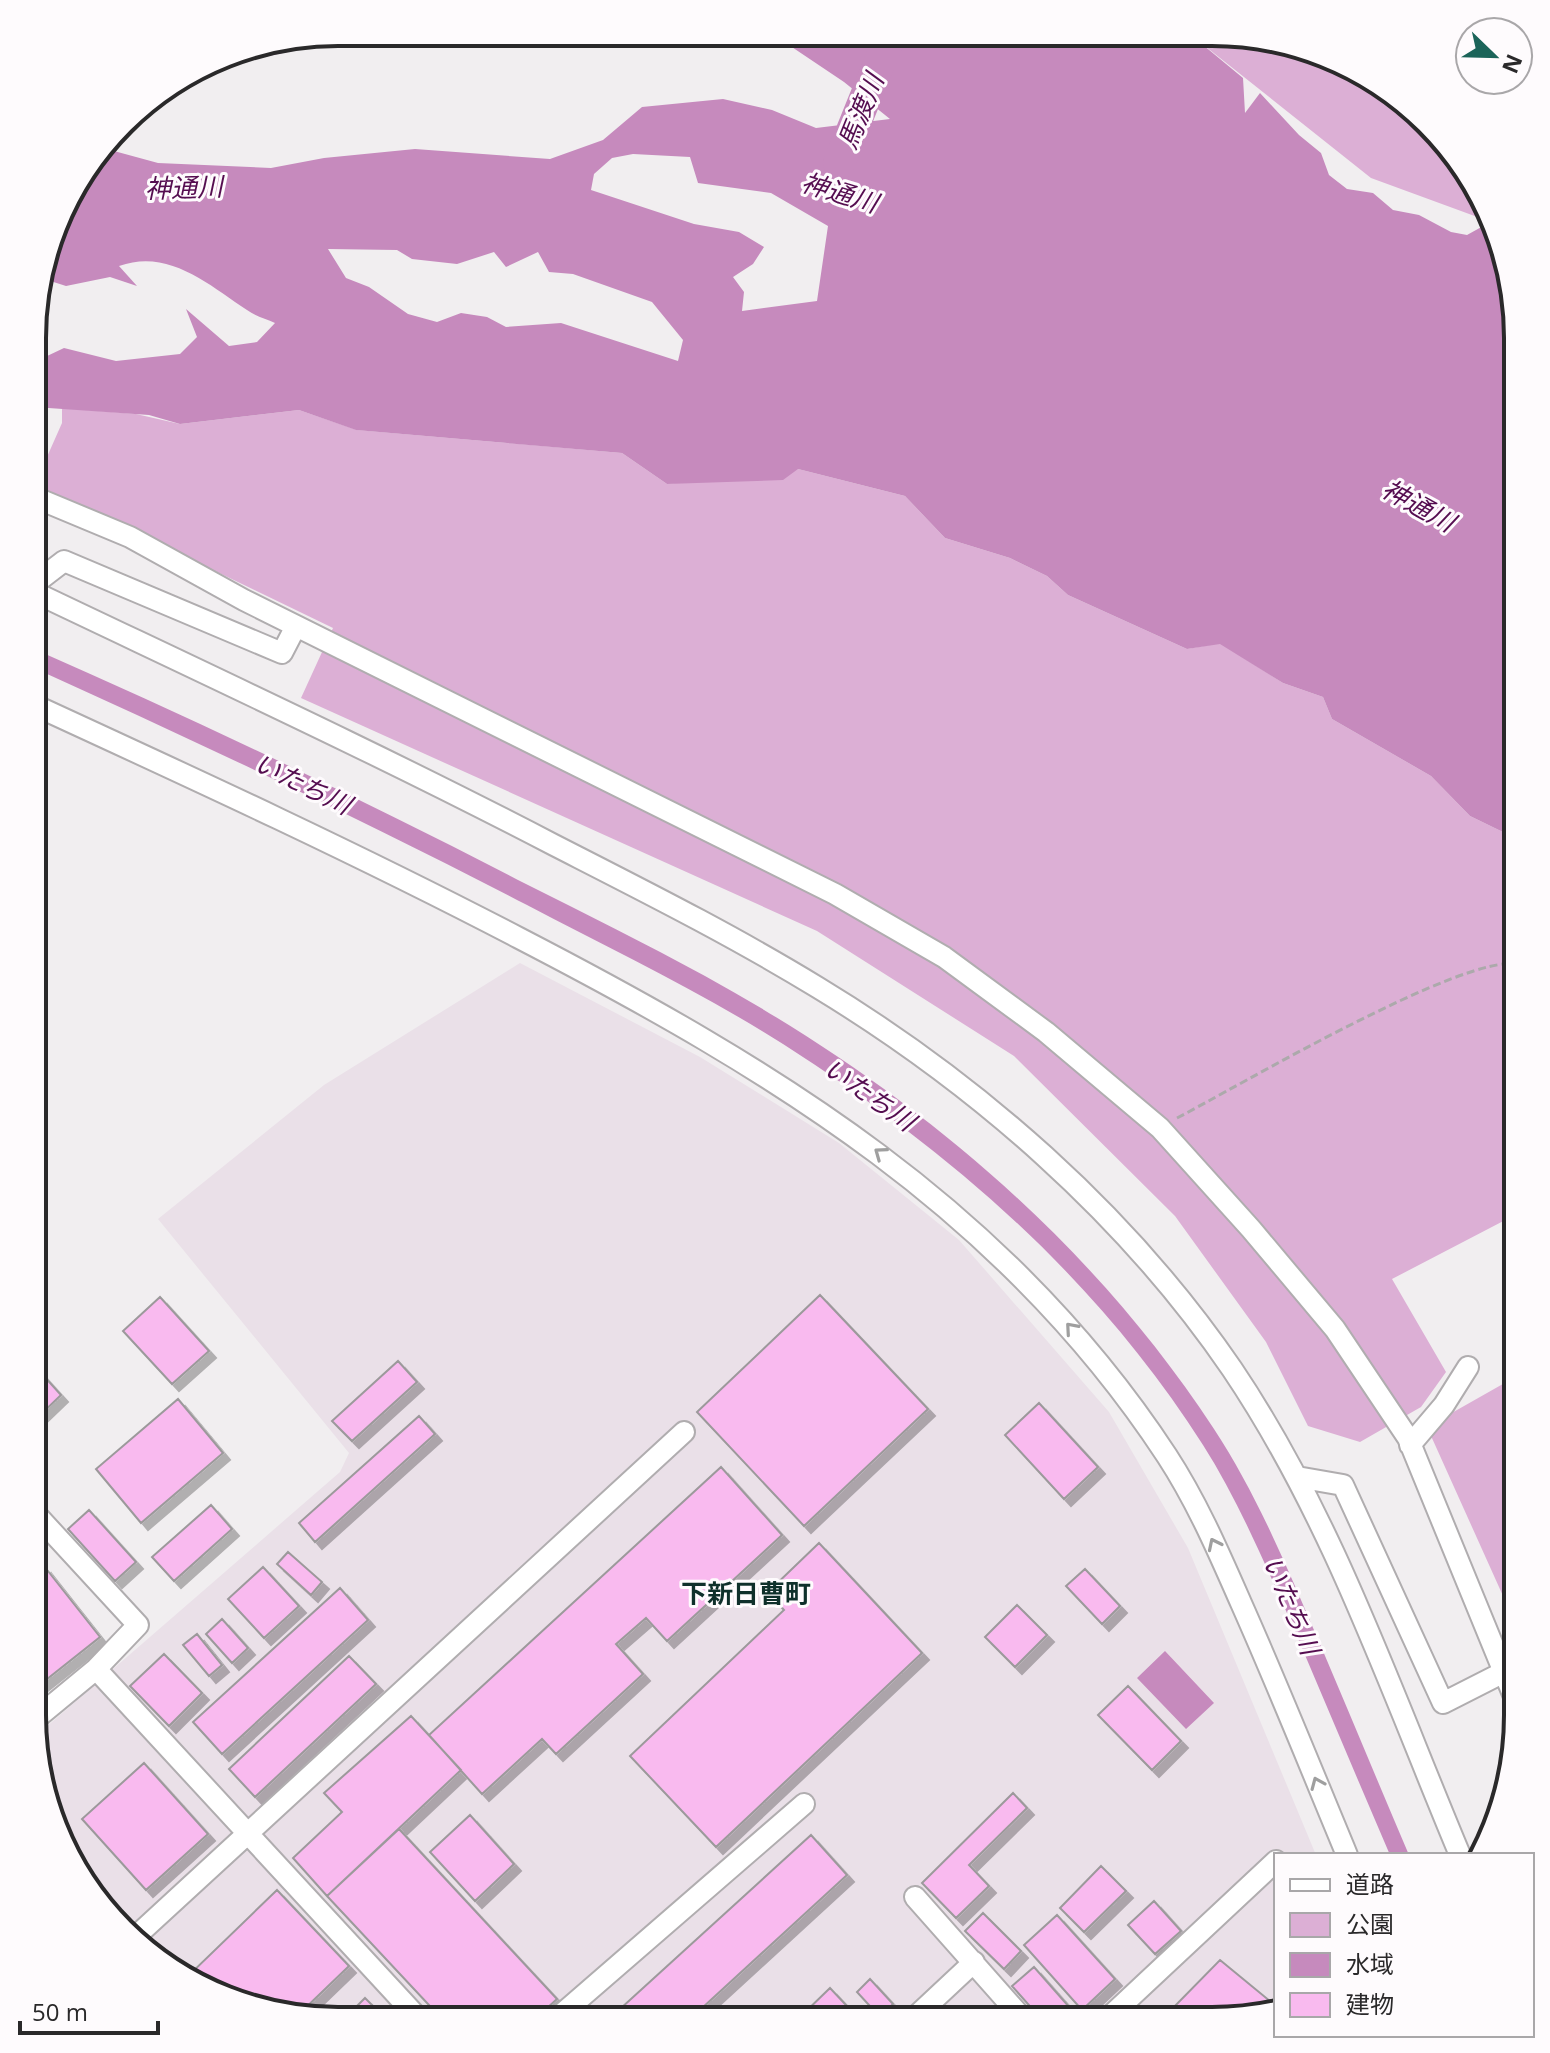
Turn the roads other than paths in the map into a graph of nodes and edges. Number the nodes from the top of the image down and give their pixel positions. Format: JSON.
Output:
{"nodes":[{"id":1,"x":46,"y":502,"type":"edge"},
{"id":2,"x":46,"y":575,"type":"edge"},
{"id":3,"x":46,"y":598,"type":"edge"},
{"id":4,"x":296,"y":626,"type":"junction"},
{"id":5,"x":46,"y":711,"type":"edge"},
{"id":6,"x":1468,"y":1367,"type":"dead end"},
{"id":7,"x":684,"y":1432,"type":"dead end"},
{"id":8,"x":1410,"y":1445,"type":"junction"},
{"id":9,"x":1297,"y":1477,"type":"junction"},
{"id":10,"x":46,"y":1525,"type":"edge"},
{"id":11,"x":96,"y":1669,"type":"junction"},
{"id":12,"x":1504,"y":1672,"type":"joint"},
{"id":13,"x":46,"y":1710,"type":"edge"},
{"id":14,"x":804,"y":1804,"type":"dead end"},
{"id":15,"x":249,"y":1833,"type":"junction"},
{"id":16,"x":1346,"y":1853,"type":"edge"},
{"id":17,"x":1459,"y":1853,"type":"edge"},
{"id":18,"x":1274,"y":1863,"type":"edge"},
{"id":19,"x":915,"y":1897,"type":"dead end"},
{"id":20,"x":141,"y":1931,"type":"edge"},
{"id":21,"x":974,"y":1962,"type":"junction"},
{"id":22,"x":408,"y":2007,"type":"edge"},
{"id":23,"x":570,"y":2007,"type":"edge"},
{"id":24,"x":926,"y":2007,"type":"edge"},
{"id":25,"x":1013,"y":2007,"type":"edge"},
{"id":26,"x":1120,"y":2007,"type":"edge"}],
"edges":[{"from":1,"to":4,"type":"street"},
{"from":2,"to":4,"type":"street"},
{"from":3,"to":9,"type":"street"},
{"from":4,"to":8,"type":"street"},
{"from":16,"to":5,"type":"street","one_way":true},
{"from":6,"to":8,"type":"street"},
{"from":7,"to":15,"type":"street"},
{"from":8,"to":12,"type":"street"},
{"from":9,"to":12,"type":"street"},
{"from":9,"to":17,"type":"street"},
{"from":10,"to":11,"type":"street"},
{"from":11,"to":13,"type":"street"},
{"from":11,"to":15,"type":"street"},
{"from":14,"to":23,"type":"street"},
{"from":15,"to":20,"type":"street"},
{"from":15,"to":22,"type":"street"},
{"from":18,"to":26,"type":"street"},
{"from":19,"to":21,"type":"street"},
{"from":21,"to":24,"type":"street"},
{"from":21,"to":25,"type":"street"}]}
